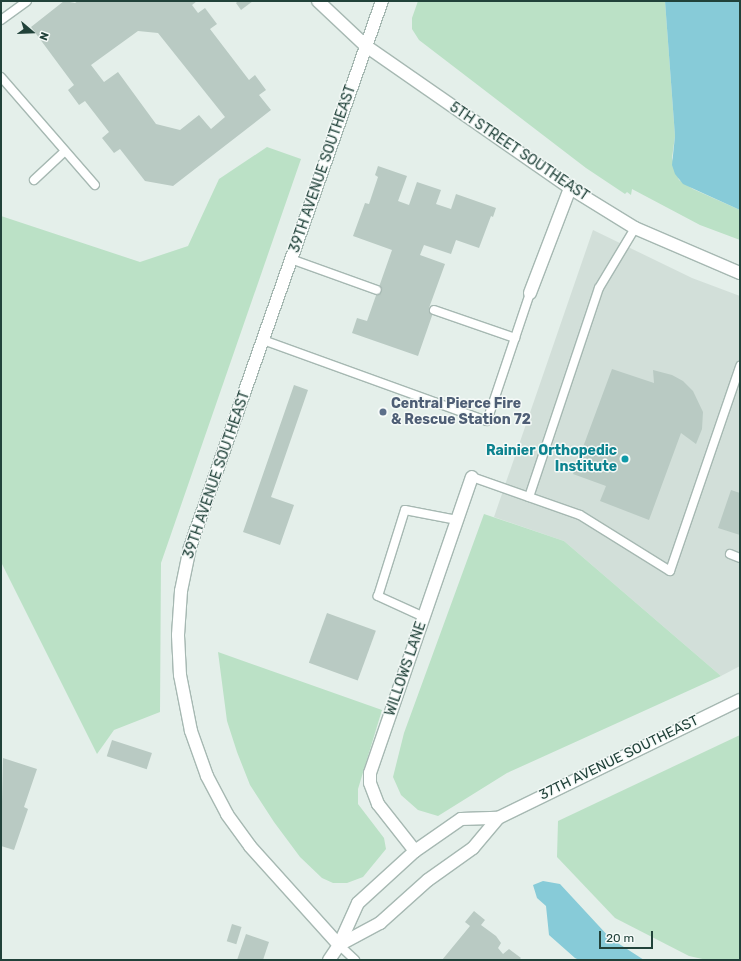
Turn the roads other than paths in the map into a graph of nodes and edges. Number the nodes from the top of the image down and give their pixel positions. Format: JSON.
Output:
{"nodes":[{"id":1,"x":27,"y":1,"type":"edge"},
{"id":2,"x":318,"y":1,"type":"edge"},
{"id":3,"x":382,"y":1,"type":"edge"},
{"id":4,"x":1,"y":20,"type":"edge"},
{"id":5,"x":366,"y":46,"type":"junction"},
{"id":6,"x":1,"y":76,"type":"edge"},
{"id":7,"x":65,"y":151,"type":"junction"},
{"id":8,"x":34,"y":180,"type":"dead end"},
{"id":9,"x":95,"y":185,"type":"dead end"},
{"id":10,"x":570,"y":188,"type":"junction"},
{"id":11,"x":635,"y":228,"type":"junction"},
{"id":12,"x":291,"y":259,"type":"junction"},
{"id":13,"x":740,"y":273,"type":"edge"},
{"id":14,"x":378,"y":290,"type":"dead end"},
{"id":15,"x":530,"y":294,"type":"joint"},
{"id":16,"x":434,"y":310,"type":"dead end"},
{"id":17,"x":515,"y":338,"type":"junction"},
{"id":18,"x":263,"y":340,"type":"junction"},
{"id":19,"x":740,"y":366,"type":"edge"},
{"id":20,"x":472,"y":477,"type":"joint"},
{"id":21,"x":529,"y":497,"type":"junction"},
{"id":22,"x":457,"y":520,"type":"junction"},
{"id":23,"x":730,"y":554,"type":"dead end"},
{"id":24,"x":740,"y":558,"type":"edge"},
{"id":25,"x":424,"y":617,"type":"junction"},
{"id":26,"x":740,"y":700,"type":"edge"},
{"id":27,"x":498,"y":818,"type":"junction"},
{"id":28,"x":415,"y":851,"type":"junction"},
{"id":29,"x":339,"y":945,"type":"junction"},
{"id":30,"x":329,"y":960,"type":"edge"},
{"id":31,"x":355,"y":960,"type":"edge"}],
"edges":[{"from":1,"to":4,"type":"lane"},
{"from":2,"to":5,"type":"main road","name":"5TH STREET SOUTHEAST"},
{"from":3,"to":5,"type":"main road","name":"39TH AVENUE SOUTHEAST"},
{"from":5,"to":10,"type":"main road","name":"5TH STREET SOUTHEAST"},
{"from":5,"to":12,"type":"main road","name":"39TH AVENUE SOUTHEAST"},
{"from":6,"to":7,"type":"lane"},
{"from":7,"to":8,"type":"lane"},
{"from":7,"to":9,"type":"lane"},
{"from":10,"to":11,"type":"main road","name":"5TH STREET SOUTHEAST"},
{"from":10,"to":15,"type":"main road"},
{"from":11,"to":13,"type":"main road","name":"5TH STREET SOUTHEAST"},
{"from":11,"to":21,"type":"lane"},
{"from":12,"to":14,"type":"lane"},
{"from":12,"to":18,"type":"main road","name":"39TH AVENUE SOUTHEAST"},
{"from":15,"to":17,"type":"lane"},
{"from":16,"to":17,"type":"lane"},
{"from":17,"to":18,"type":"lane"},
{"from":18,"to":29,"type":"main road","name":"39TH AVENUE SOUTHEAST"},
{"from":19,"to":21,"type":"lane"},
{"from":20,"to":21,"type":"lane"},
{"from":20,"to":22,"type":"main road","name":"WILLOWS LANE"},
{"from":22,"to":25,"type":"main road","name":"WILLOWS LANE"},
{"from":22,"to":25,"type":"lane"},
{"from":23,"to":24,"type":"lane"},
{"from":25,"to":28,"type":"main road","name":"WILLOWS LANE"},
{"from":26,"to":27,"type":"main road","name":"37TH AVENUE SOUTHEAST"},
{"from":27,"to":28,"type":"main road","name":"37TH AVENUE SOUTHEAST"},
{"from":27,"to":29,"type":"main road","name":"37TH AVENUE SOUTHEAST"},
{"from":28,"to":29,"type":"main road"},
{"from":29,"to":30,"type":"main road"},
{"from":29,"to":31,"type":"lane"}]}
